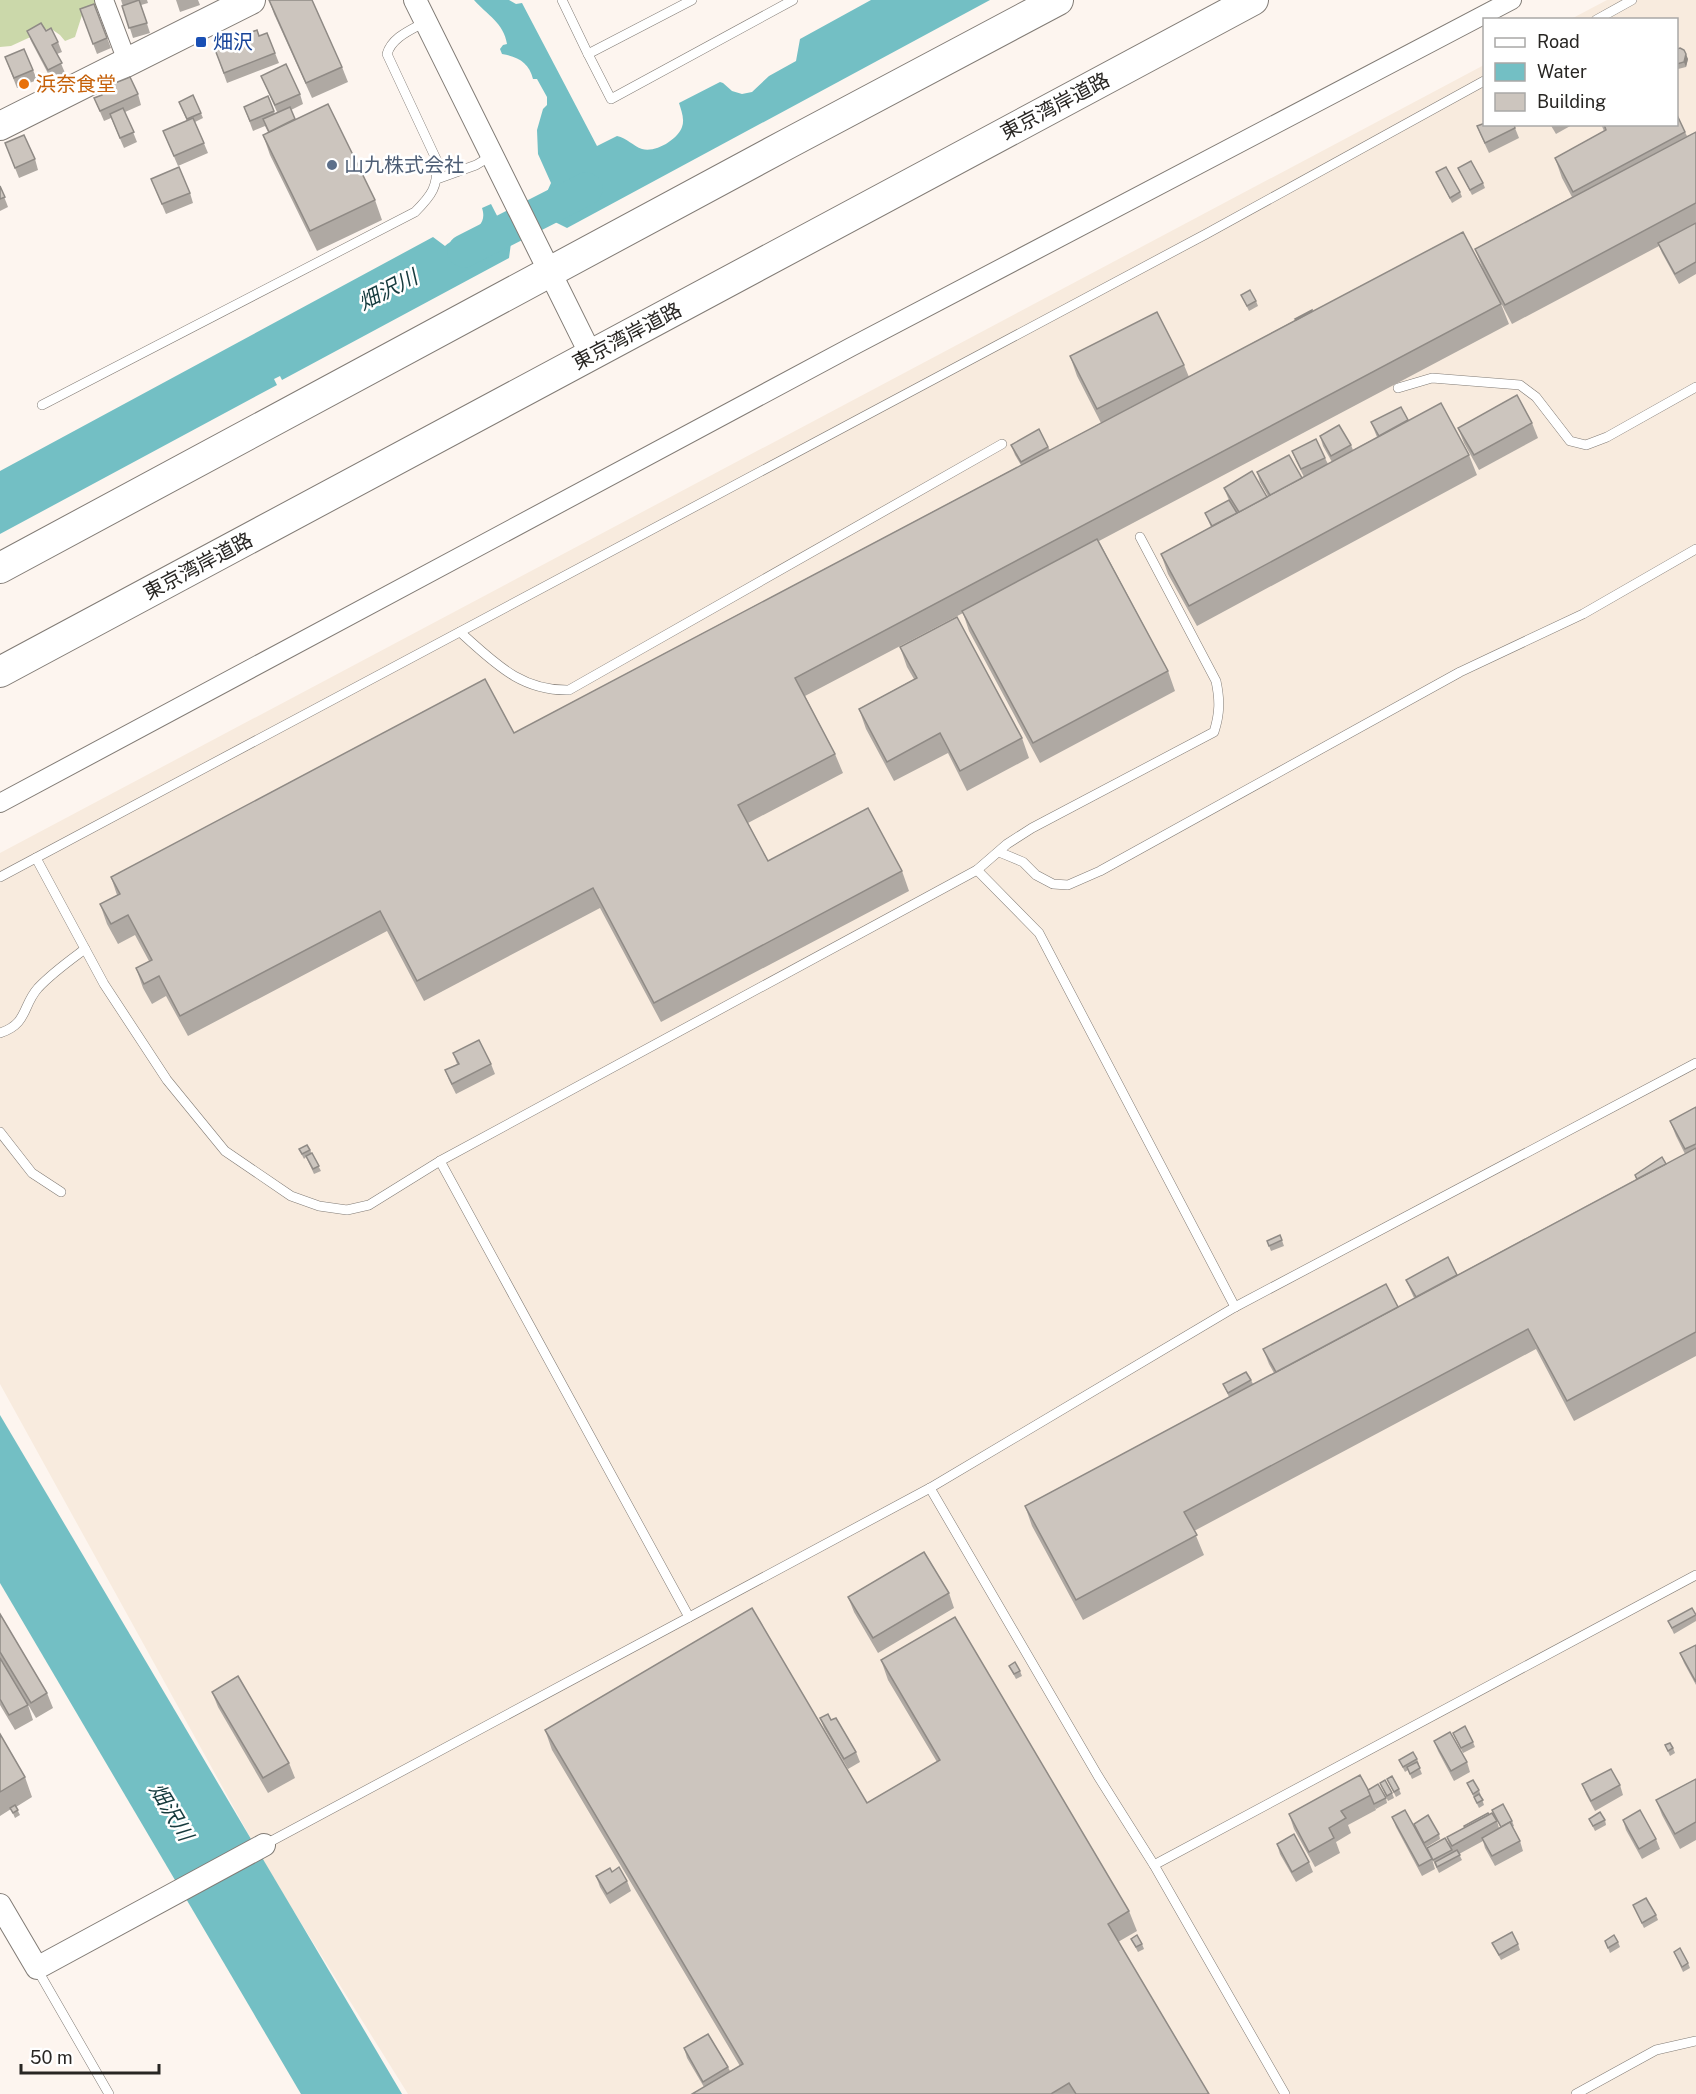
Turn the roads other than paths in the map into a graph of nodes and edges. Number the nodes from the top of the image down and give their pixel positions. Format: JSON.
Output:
{"nodes":[{"id":1,"x":104,"y":0,"type":"edge"},
{"id":2,"x":251,"y":0,"type":"edge"},
{"id":3,"x":415,"y":0,"type":"edge"},
{"id":4,"x":562,"y":0,"type":"edge"},
{"id":5,"x":692,"y":0,"type":"edge"},
{"id":6,"x":794,"y":0,"type":"edge"},
{"id":7,"x":1058,"y":0,"type":"edge"},
{"id":8,"x":1253,"y":0,"type":"edge"},
{"id":9,"x":1512,"y":0,"type":"edge"},
{"id":10,"x":1632,"y":0,"type":"edge"},
{"id":11,"x":1600,"y":18,"type":"edge"},
{"id":12,"x":426,"y":21,"type":"junction"},
{"id":13,"x":588,"y":54,"type":"junction"},
{"id":14,"x":127,"y":61,"type":"junction"},
{"id":15,"x":1483,"y":82,"type":"edge"},
{"id":16,"x":0,"y":126,"type":"edge"},
{"id":17,"x":490,"y":156,"type":"junction"},
{"id":18,"x":437,"y":179,"type":"junction"},
{"id":19,"x":546,"y":264,"type":"junction"},
{"id":20,"x":591,"y":355,"type":"junction"},
{"id":21,"x":1696,"y":387,"type":"edge"},
{"id":22,"x":1398,"y":388,"type":"dead end"},
{"id":23,"x":42,"y":405,"type":"dead end"},
{"id":24,"x":1002,"y":444,"type":"dead end"},
{"id":25,"x":1140,"y":537,"type":"dead end"},
{"id":26,"x":1696,"y":549,"type":"edge"},
{"id":27,"x":0,"y":568,"type":"edge"},
{"id":28,"x":460,"y":632,"type":"junction"},
{"id":29,"x":0,"y":672,"type":"edge"},
{"id":30,"x":0,"y":803,"type":"edge"},
{"id":31,"x":999,"y":852,"type":"junction"},
{"id":32,"x":36,"y":858,"type":"junction"},
{"id":33,"x":977,"y":870,"type":"junction"},
{"id":34,"x":0,"y":877,"type":"edge"},
{"id":35,"x":85,"y":949,"type":"junction"},
{"id":36,"x":0,"y":1033,"type":"edge"},
{"id":37,"x":1696,"y":1063,"type":"edge"},
{"id":38,"x":0,"y":1132,"type":"edge"},
{"id":39,"x":440,"y":1161,"type":"junction"},
{"id":40,"x":61,"y":1192,"type":"dead end"},
{"id":41,"x":1235,"y":1307,"type":"junction"},
{"id":42,"x":930,"y":1488,"type":"junction"},
{"id":43,"x":1696,"y":1575,"type":"edge"},
{"id":44,"x":689,"y":1617,"type":"junction"},
{"id":45,"x":264,"y":1845,"type":"joint"},
{"id":46,"x":1154,"y":1865,"type":"junction"},
{"id":47,"x":0,"y":1905,"type":"edge"},
{"id":48,"x":37,"y":1968,"type":"junction"},
{"id":49,"x":1696,"y":2042,"type":"edge"},
{"id":50,"x":109,"y":2094,"type":"edge"},
{"id":51,"x":1284,"y":2094,"type":"edge"},
{"id":52,"x":1576,"y":2094,"type":"edge"}],
"edges":[{"from":1,"to":14,"type":"street"},
{"from":2,"to":14,"type":"main road"},
{"from":3,"to":12,"type":"street"},
{"from":4,"to":13,"type":"lane"},
{"from":5,"to":13,"type":"lane"},
{"from":6,"to":13,"type":"lane"},
{"from":7,"to":19,"type":"highway"},
{"from":8,"to":20,"type":"highway","name":"東京湾岸道路"},
{"from":9,"to":30,"type":"street"},
{"from":10,"to":11,"type":"lane"},
{"from":12,"to":17,"type":"street"},
{"from":12,"to":18,"type":"lane"},
{"from":14,"to":16,"type":"main road"},
{"from":15,"to":28,"type":"lane"},
{"from":17,"to":18,"type":"lane"},
{"from":17,"to":19,"type":"street"},
{"from":18,"to":23,"type":"lane"},
{"from":19,"to":20,"type":"street"},
{"from":19,"to":27,"type":"highway"},
{"from":20,"to":29,"type":"highway","name":"東京湾岸道路"},
{"from":21,"to":22,"type":"lane"},
{"from":24,"to":28,"type":"lane"},
{"from":25,"to":31,"type":"lane"},
{"from":26,"to":31,"type":"lane"},
{"from":28,"to":32,"type":"lane"},
{"from":31,"to":33,"type":"lane"},
{"from":32,"to":34,"type":"lane"},
{"from":32,"to":35,"type":"lane"},
{"from":33,"to":39,"type":"lane"},
{"from":33,"to":41,"type":"lane"},
{"from":35,"to":36,"type":"lane"},
{"from":35,"to":39,"type":"lane"},
{"from":37,"to":41,"type":"lane"},
{"from":38,"to":40,"type":"lane"},
{"from":39,"to":44,"type":"lane"},
{"from":41,"to":42,"type":"lane"},
{"from":42,"to":44,"type":"lane"},
{"from":42,"to":46,"type":"lane"},
{"from":43,"to":46,"type":"lane"},
{"from":44,"to":45,"type":"lane"},
{"from":45,"to":48,"type":"street"},
{"from":46,"to":51,"type":"lane"},
{"from":47,"to":48,"type":"street"},
{"from":48,"to":50,"type":"lane"},
{"from":49,"to":52,"type":"lane"}]}
